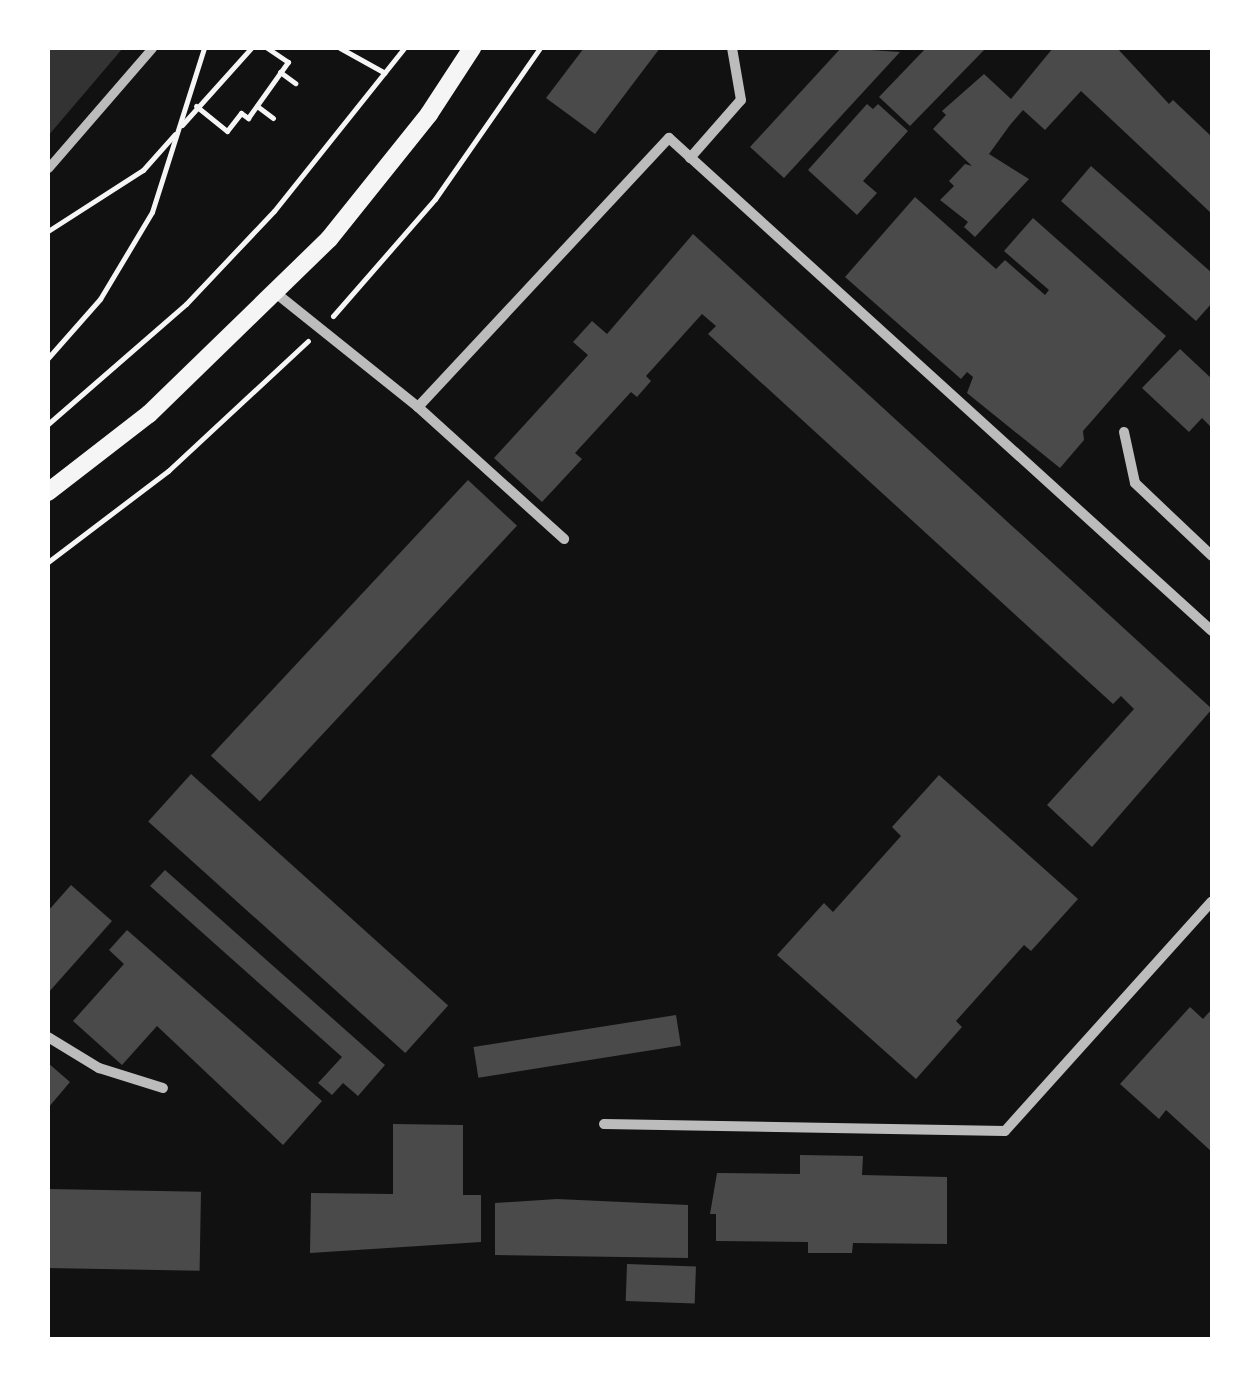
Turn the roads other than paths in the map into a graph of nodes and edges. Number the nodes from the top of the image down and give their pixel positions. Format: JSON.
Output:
{"nodes":[{"id":1,"x":152,"y":48,"type":"edge"},
{"id":2,"x":472,"y":48,"type":"edge"},
{"id":3,"x":732,"y":48,"type":"edge"},
{"id":4,"x":690,"y":158,"type":"junction"},
{"id":5,"x":48,"y":168,"type":"edge"},
{"id":6,"x":277,"y":294,"type":"junction"},
{"id":7,"x":418,"y":407,"type":"junction"},
{"id":8,"x":1124,"y":432,"type":"dead end"},
{"id":9,"x":48,"y":492,"type":"edge"},
{"id":10,"x":564,"y":539,"type":"dead end"},
{"id":11,"x":1212,"y":556,"type":"edge"},
{"id":12,"x":1212,"y":631,"type":"edge"},
{"id":13,"x":1212,"y":901,"type":"edge"},
{"id":14,"x":48,"y":1037,"type":"edge"},
{"id":15,"x":163,"y":1088,"type":"dead end"},
{"id":16,"x":604,"y":1124,"type":"dead end"}],
"edges":[{"from":1,"to":5,"type":"street"},
{"from":2,"to":6,"type":"main road"},
{"from":3,"to":4,"type":"street"},
{"from":4,"to":7,"type":"street"},
{"from":4,"to":12,"type":"street"},
{"from":6,"to":7,"type":"street"},
{"from":6,"to":9,"type":"main road"},
{"from":7,"to":10,"type":"street"},
{"from":8,"to":11,"type":"street"},
{"from":13,"to":16,"type":"street"},
{"from":14,"to":15,"type":"street"}]}
